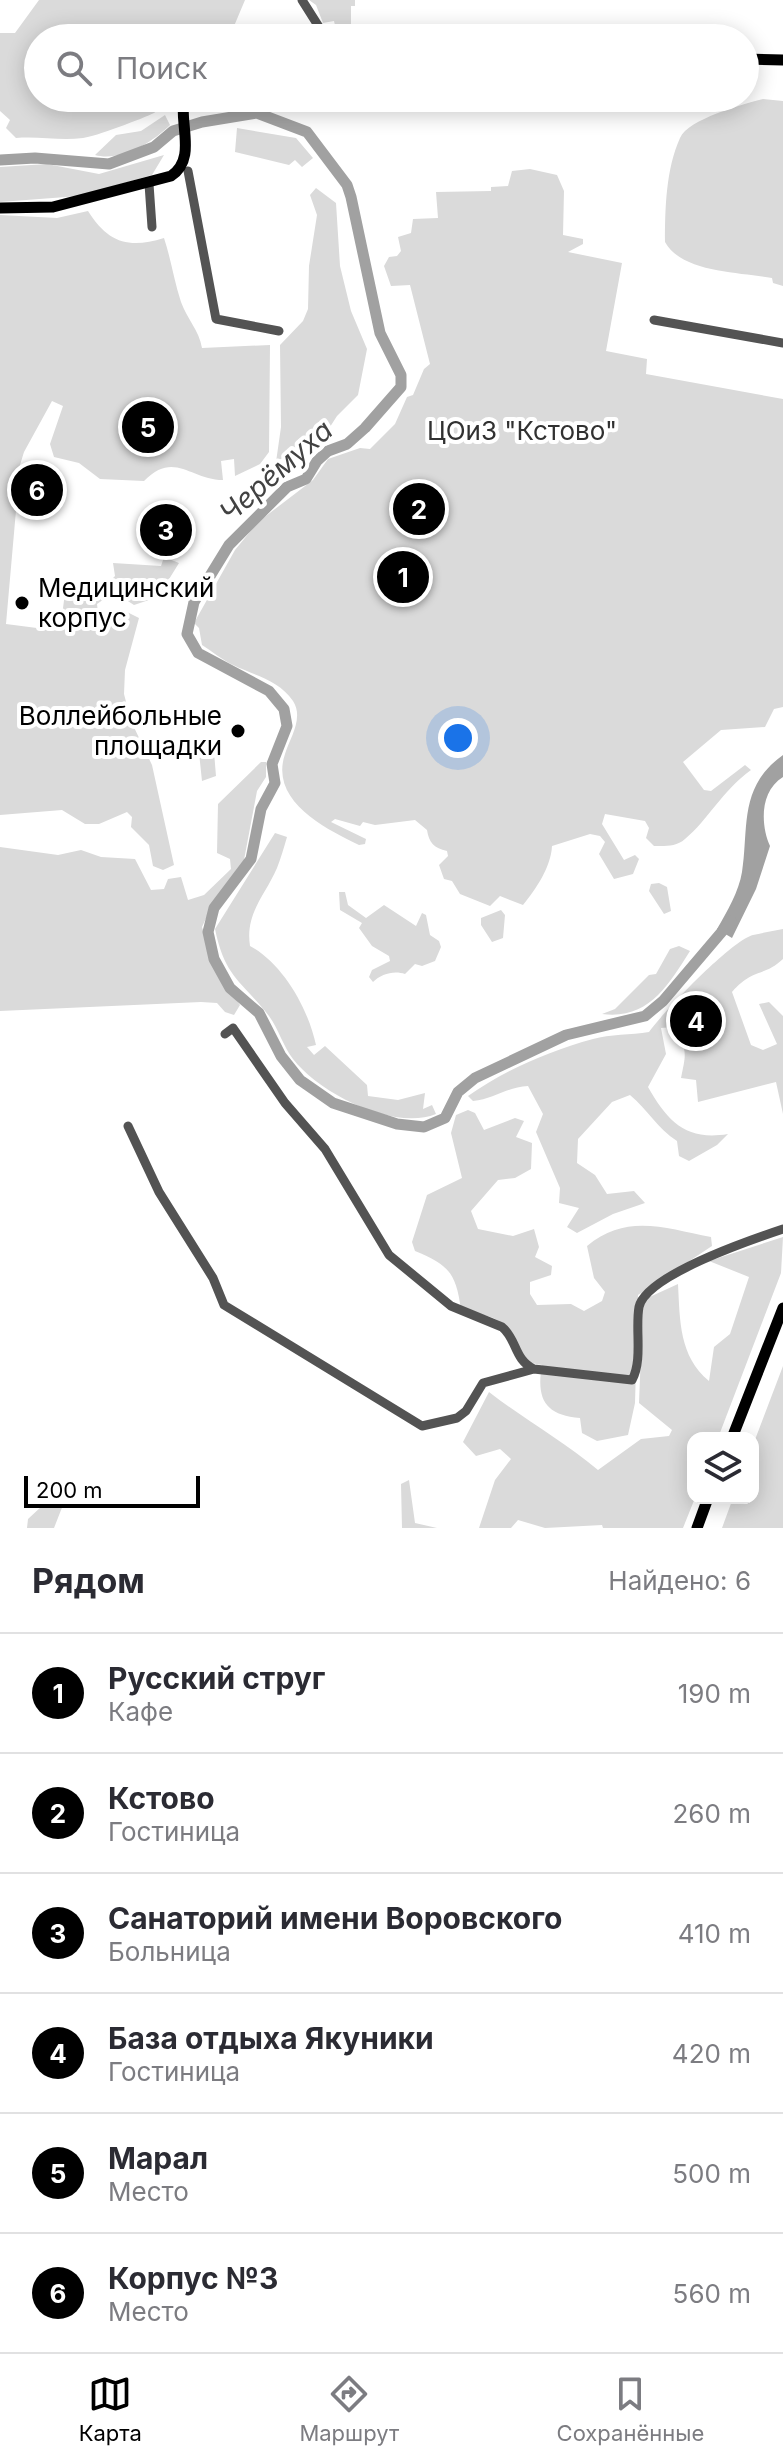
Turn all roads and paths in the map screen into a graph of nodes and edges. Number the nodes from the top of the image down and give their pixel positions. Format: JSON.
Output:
{"nodes":[{"id":1,"x":302,"y":0,"type":"edge"},
{"id":2,"x":317,"y":24,"type":"edge"},
{"id":3,"x":759,"y":59,"type":"edge"},
{"id":4,"x":783,"y":60,"type":"edge"},
{"id":5,"x":184,"y":112,"type":"edge"},
{"id":6,"x":188,"y":171,"type":"dead end"},
{"id":7,"x":149,"y":184,"type":"junction"},
{"id":8,"x":0,"y":208,"type":"edge"},
{"id":9,"x":152,"y":227,"type":"dead end"},
{"id":10,"x":654,"y":320,"type":"dead end"},
{"id":11,"x":279,"y":331,"type":"dead end"},
{"id":12,"x":783,"y":343,"type":"edge"},
{"id":13,"x":225,"y":1034,"type":"dead end"},
{"id":14,"x":128,"y":1126,"type":"dead end"},
{"id":15,"x":783,"y":1229,"type":"edge"},
{"id":16,"x":783,"y":1308,"type":"edge"},
{"id":17,"x":783,"y":1329,"type":"edge"},
{"id":18,"x":534,"y":1369,"type":"junction"},
{"id":19,"x":734,"y":1432,"type":"edge"},
{"id":20,"x":742,"y":1432,"type":"edge"},
{"id":21,"x":706,"y":1504,"type":"edge"},
{"id":22,"x":714,"y":1504,"type":"edge"},
{"id":23,"x":697,"y":1528,"type":"edge"},
{"id":24,"x":705,"y":1528,"type":"edge"}],
"edges":[{"from":1,"to":2,"type":"street"},
{"from":3,"to":4,"type":"main road"},
{"from":5,"to":7,"type":"main road"},
{"from":6,"to":11,"type":"street"},
{"from":7,"to":8,"type":"main road"},
{"from":7,"to":9,"type":"street"},
{"from":10,"to":12,"type":"street"},
{"from":13,"to":18,"type":"street"},
{"from":14,"to":18,"type":"street"},
{"from":15,"to":18,"type":"street"},
{"from":16,"to":19,"type":"main road"},
{"from":17,"to":20,"type":"main road"},
{"from":21,"to":23,"type":"main road"},
{"from":22,"to":24,"type":"main road"}]}
